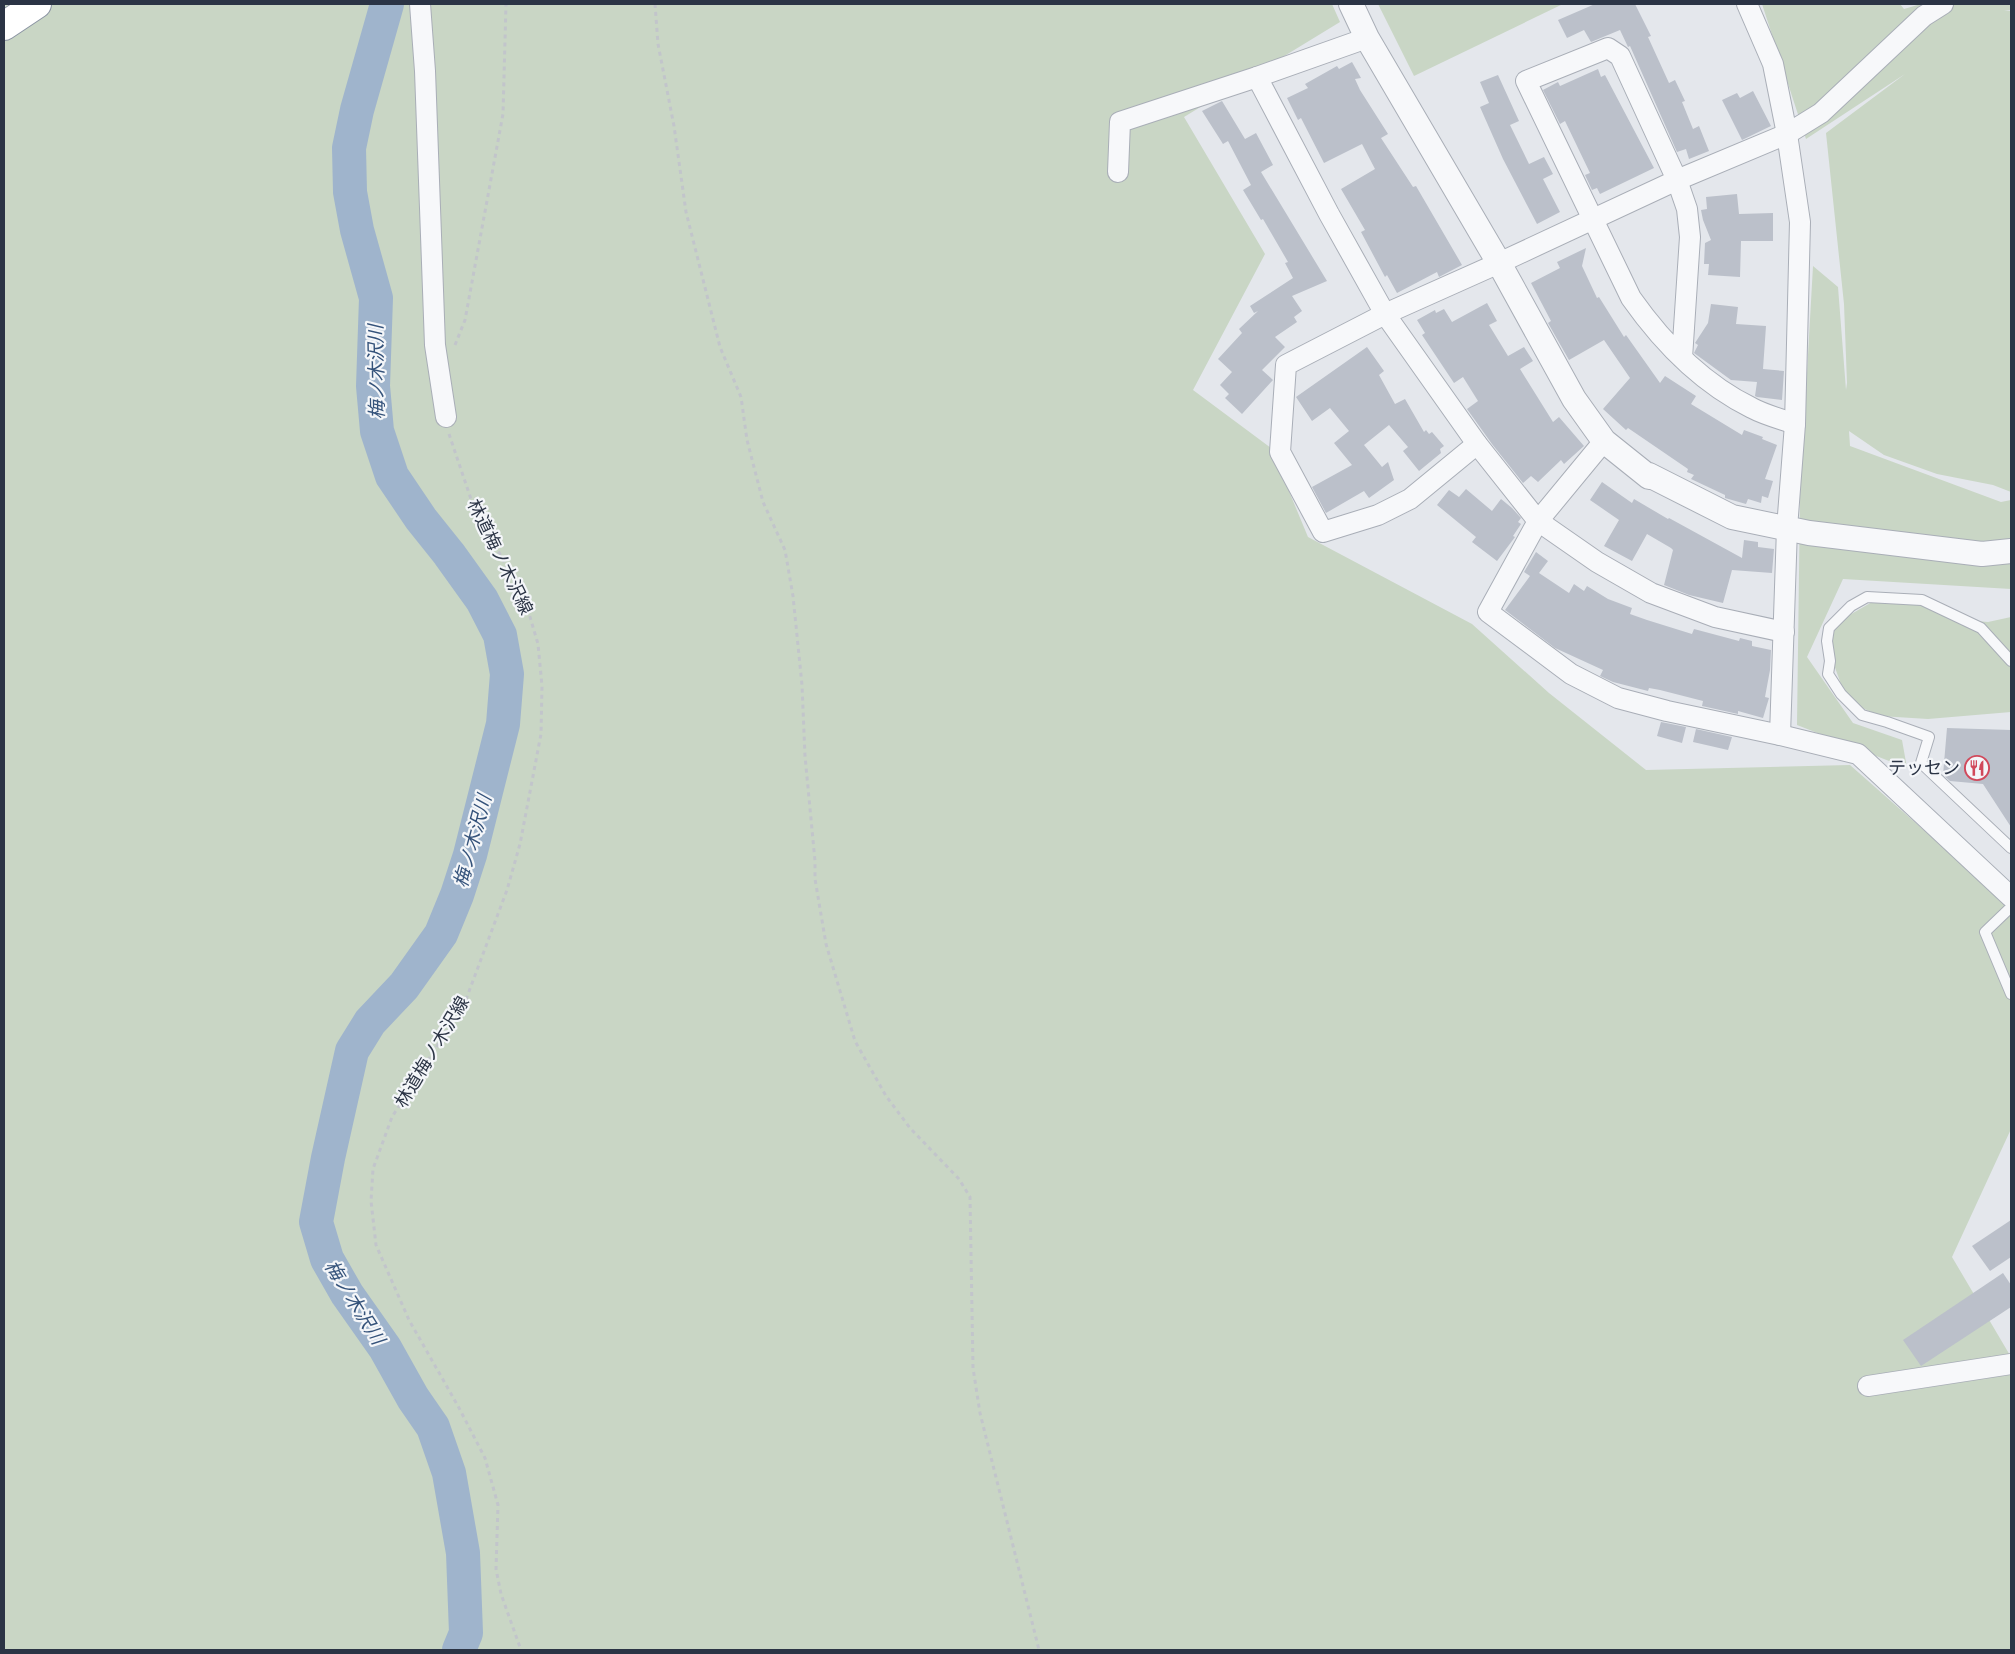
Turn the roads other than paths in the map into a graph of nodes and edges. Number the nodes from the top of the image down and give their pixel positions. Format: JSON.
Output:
{"nodes":[{"id":1,"x":37,"y":4,"type":"edge"},
{"id":2,"x":420,"y":4,"type":"edge"},
{"id":3,"x":1351,"y":4,"type":"edge"},
{"id":4,"x":1747,"y":4,"type":"edge"},
{"id":5,"x":1943,"y":4,"type":"edge"},
{"id":6,"x":4,"y":26,"type":"edge"},
{"id":7,"x":1367,"y":38,"type":"junction"},
{"id":8,"x":1257,"y":77,"type":"junction"},
{"id":9,"x":1787,"y":134,"type":"junction"},
{"id":10,"x":1118,"y":172,"type":"dead end"},
{"id":11,"x":1677,"y":180,"type":"junction"},
{"id":12,"x":1593,"y":220,"type":"junction"},
{"id":13,"x":1500,"y":263,"type":"junction"},
{"id":14,"x":1385,"y":314,"type":"junction"},
{"id":15,"x":1682,"y":358,"type":"junction"},
{"id":16,"x":446,"y":417,"type":"road end"},
{"id":17,"x":1795,"y":424,"type":"junction"},
{"id":18,"x":1604,"y":441,"type":"junction"},
{"id":19,"x":1477,"y":444,"type":"junction"},
{"id":20,"x":1538,"y":521,"type":"junction"},
{"id":21,"x":1787,"y":528,"type":"junction"},
{"id":22,"x":2011,"y":551,"type":"edge"},
{"id":23,"x":1784,"y":632,"type":"junction"},
{"id":24,"x":2011,"y":661,"type":"edge"},
{"id":25,"x":1780,"y":734,"type":"junction"},
{"id":26,"x":2011,"y":848,"type":"edge"},
{"id":27,"x":2011,"y":897,"type":"edge"},
{"id":28,"x":2011,"y":907,"type":"edge"},
{"id":29,"x":2011,"y":994,"type":"edge"},
{"id":30,"x":2011,"y":1364,"type":"edge"},
{"id":31,"x":1868,"y":1386,"type":"dead end"}],
"edges":[{"from":1,"to":6,"type":"highway"},
{"from":2,"to":16,"type":"street"},
{"from":3,"to":7,"type":"street"},
{"from":4,"to":9,"type":"street"},
{"from":5,"to":9,"type":"street"},
{"from":7,"to":8,"type":"street"},
{"from":7,"to":13,"type":"street"},
{"from":8,"to":10,"type":"street"},
{"from":8,"to":14,"type":"street"},
{"from":9,"to":11,"type":"street"},
{"from":9,"to":17,"type":"street"},
{"from":11,"to":12,"type":"street"},
{"from":11,"to":12,"type":"street"},
{"from":11,"to":15,"type":"street"},
{"from":12,"to":13,"type":"street"},
{"from":12,"to":15,"type":"street"},
{"from":13,"to":14,"type":"street"},
{"from":13,"to":18,"type":"street"},
{"from":14,"to":19,"type":"street"},
{"from":14,"to":19,"type":"street"},
{"from":15,"to":17,"type":"street"},
{"from":17,"to":21,"type":"street"},
{"from":18,"to":20,"type":"street"},
{"from":18,"to":21,"type":"street"},
{"from":19,"to":20,"type":"street"},
{"from":20,"to":23,"type":"street"},
{"from":20,"to":25,"type":"street"},
{"from":21,"to":22,"type":"street"},
{"from":21,"to":23,"type":"street"},
{"from":23,"to":25,"type":"street"},
{"from":24,"to":26,"type":"lane"},
{"from":25,"to":27,"type":"street"},
{"from":28,"to":29,"type":"lane"},
{"from":30,"to":31,"type":"street"}]}
